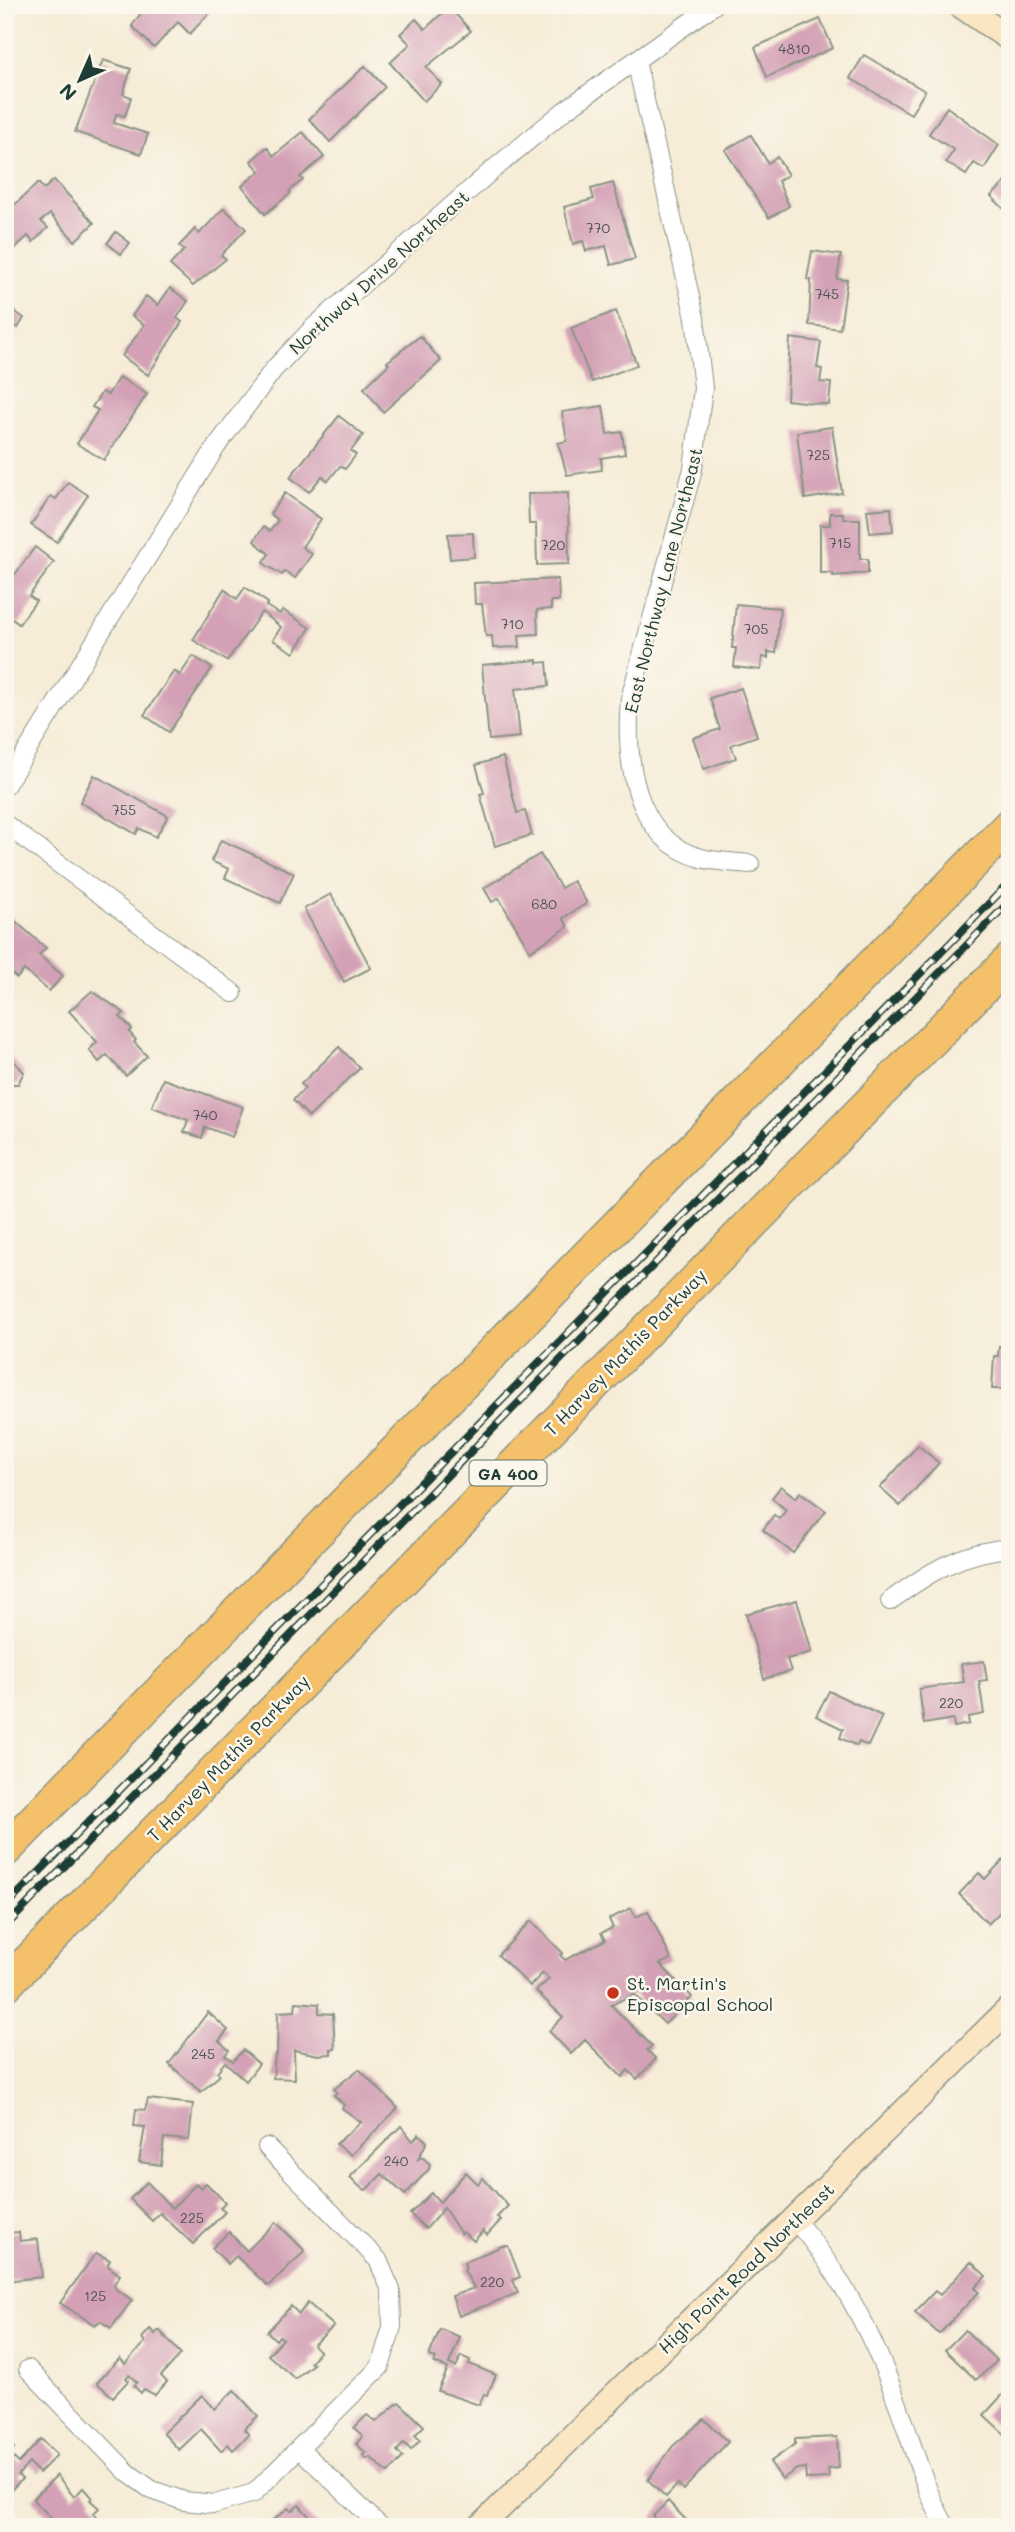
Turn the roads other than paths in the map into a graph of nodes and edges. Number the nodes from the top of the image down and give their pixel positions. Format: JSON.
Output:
{"nodes":[{"id":1,"x":714,"y":5,"type":"edge"},
{"id":2,"x":960,"y":5,"type":"edge"},
{"id":3,"x":1010,"y":38,"type":"edge"},
{"id":4,"x":636,"y":61,"type":"junction"},
{"id":5,"x":5,"y":786,"type":"edge"},
{"id":6,"x":5,"y":824,"type":"edge"},
{"id":7,"x":1010,"y":825,"type":"edge"},
{"id":8,"x":750,"y":864,"type":"dead end"},
{"id":9,"x":1010,"y":960,"type":"edge"},
{"id":10,"x":233,"y":993,"type":"dead end"},
{"id":11,"x":1010,"y":1548,"type":"edge"},
{"id":12,"x":890,"y":1601,"type":"dead end"},
{"id":13,"x":5,"y":1850,"type":"edge"},
{"id":14,"x":5,"y":1985,"type":"edge"},
{"id":15,"x":1010,"y":2008,"type":"edge"},
{"id":16,"x":267,"y":2147,"type":"dead end"},
{"id":17,"x":795,"y":2220,"type":"junction"},
{"id":18,"x":28,"y":2369,"type":"dead end"},
{"id":19,"x":300,"y":2449,"type":"junction"},
{"id":20,"x":381,"y":2527,"type":"edge"},
{"id":21,"x":480,"y":2527,"type":"edge"},
{"id":22,"x":946,"y":2527,"type":"edge"}],
"edges":[{"from":1,"to":4,"type":"street","name":"Northway Drive Northeast"},
{"from":2,"to":3,"type":"street"},
{"from":4,"to":5,"type":"street","name":"Northway Drive Northeast"},
{"from":4,"to":8,"type":"street","name":"East Northway Lane Northeast"},
{"from":6,"to":10,"type":"street"},
{"from":7,"to":13,"type":"highway"},
{"from":9,"to":14,"type":"highway","name":"T Harvey Mathis Parkway","number":"GA 400"},
{"from":11,"to":12,"type":"street"},
{"from":15,"to":17,"type":"street","name":"High Point Road Northeast"},
{"from":16,"to":19,"type":"street"},
{"from":17,"to":21,"type":"street","name":"High Point Road Northeast"},
{"from":17,"to":22,"type":"street"},
{"from":18,"to":19,"type":"street"},
{"from":19,"to":20,"type":"street"}]}
